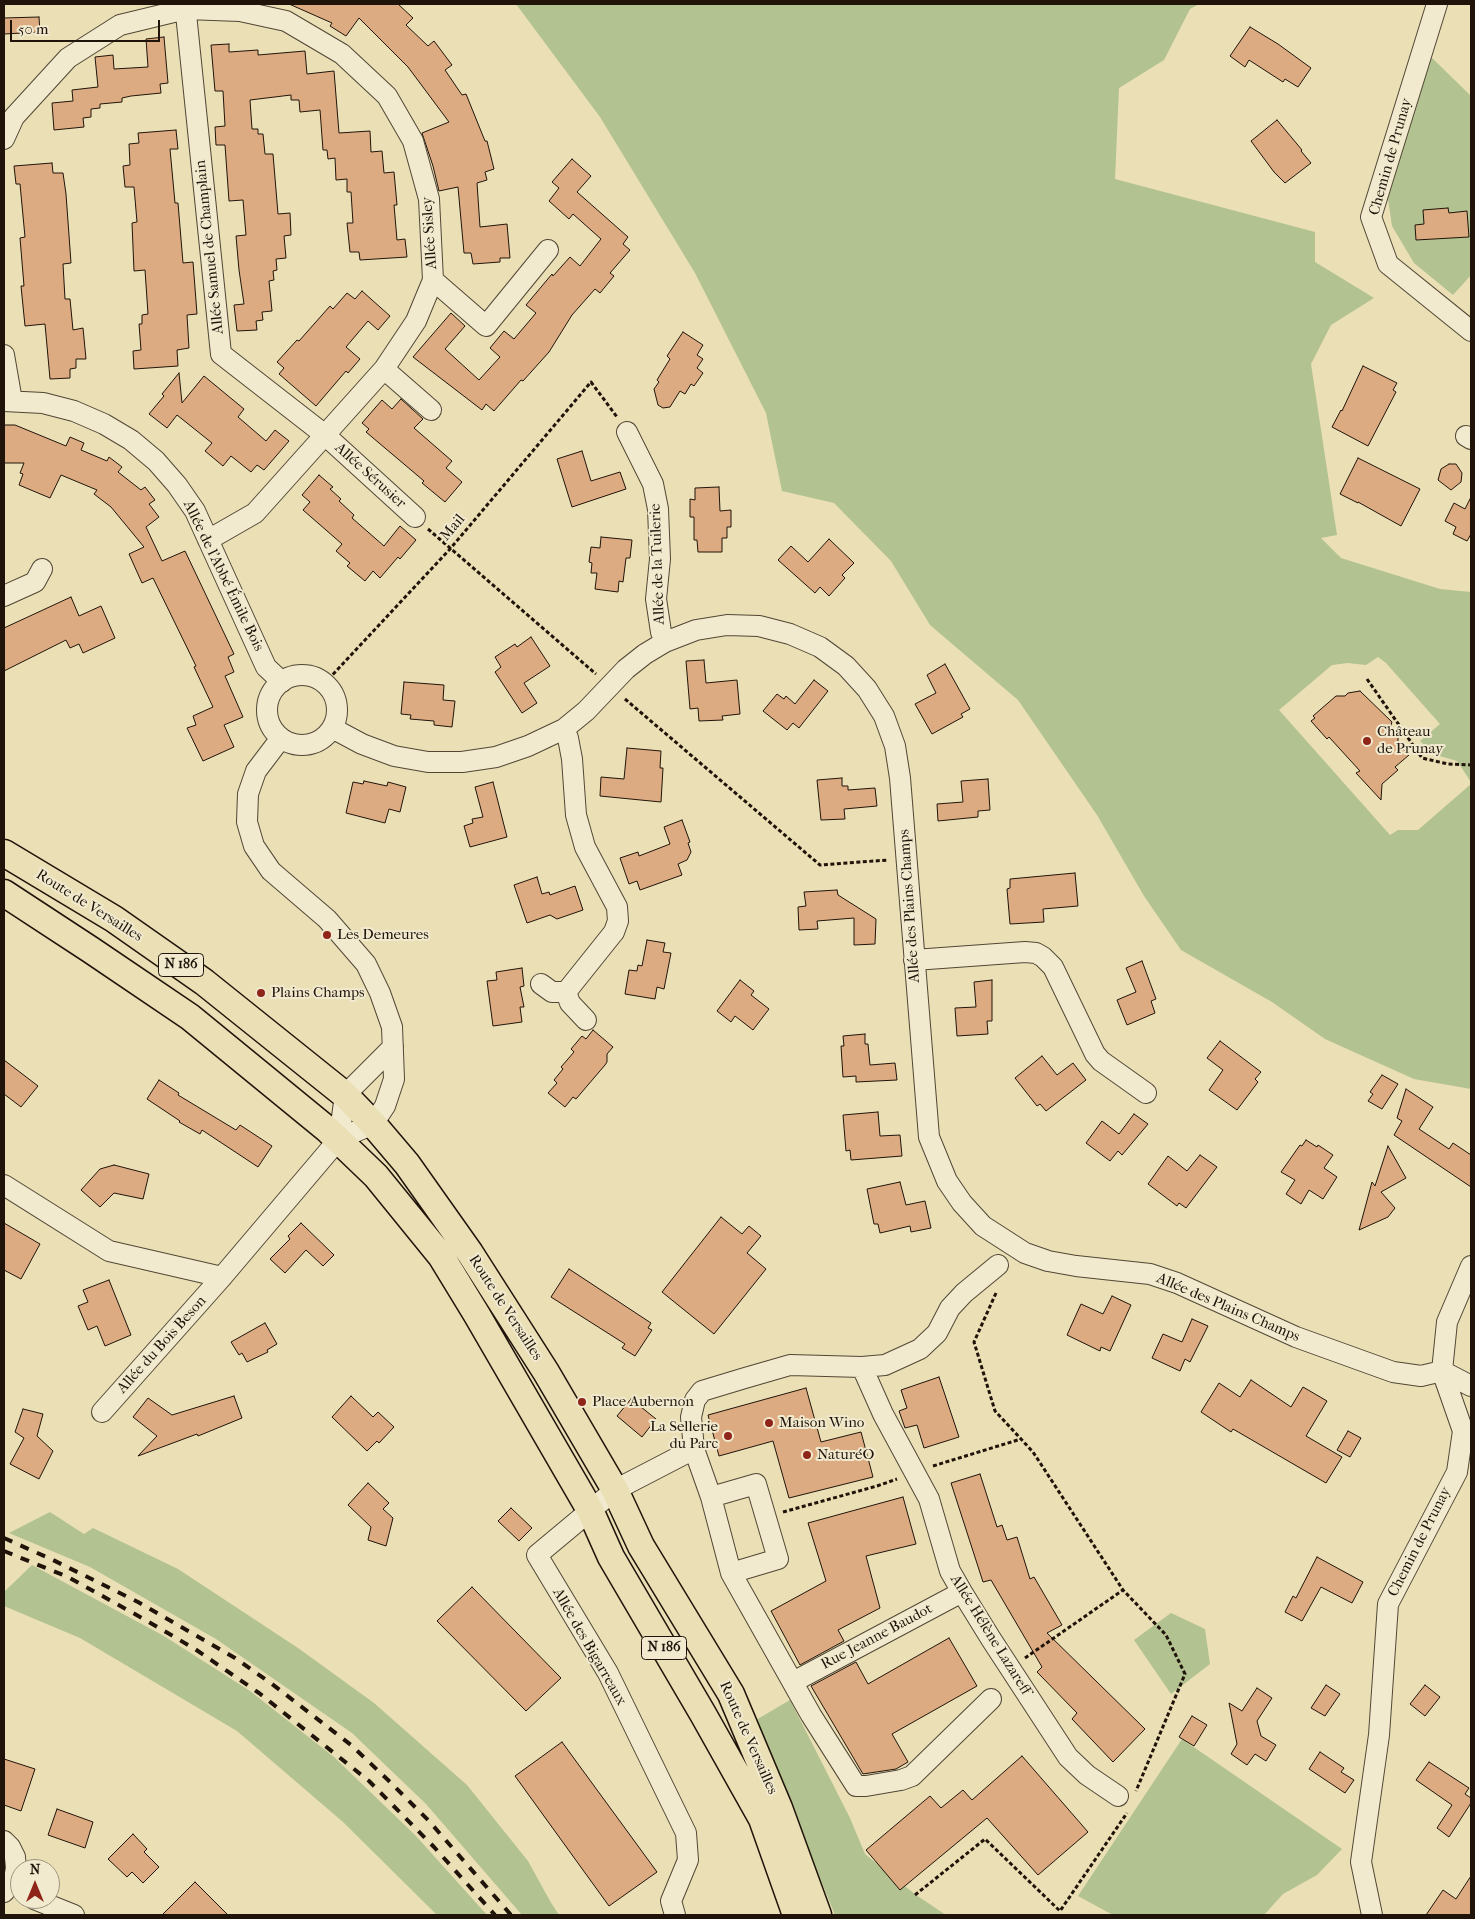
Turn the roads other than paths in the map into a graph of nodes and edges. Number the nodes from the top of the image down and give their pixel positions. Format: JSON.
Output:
{"nodes":[{"id":1,"x":1437,"y":4,"type":"edge"},
{"id":2,"x":185,"y":7,"type":"edge"},
{"id":3,"x":4,"y":139,"type":"edge"},
{"id":4,"x":548,"y":250,"type":"dead end"},
{"id":5,"x":433,"y":280,"type":"junction"},
{"id":6,"x":1471,"y":331,"type":"edge"},
{"id":7,"x":4,"y":355,"type":"edge"},
{"id":8,"x":384,"y":369,"type":"junction"},
{"id":9,"x":8,"y":401,"type":"edge"},
{"id":10,"x":430,"y":410,"type":"dead end"},
{"id":11,"x":627,"y":432,"type":"road end"},
{"id":12,"x":324,"y":435,"type":"junction"},
{"id":13,"x":415,"y":517,"type":"road end"},
{"id":14,"x":208,"y":540,"type":"junction"},
{"id":15,"x":42,"y":568,"type":"dead end"},
{"id":16,"x":4,"y":596,"type":"edge"},
{"id":17,"x":665,"y":642,"type":"junction"},
{"id":18,"x":282,"y":682,"type":"junction"},
{"id":19,"x":332,"y":728,"type":"junction"},
{"id":20,"x":564,"y":729,"type":"junction"},
{"id":21,"x":280,"y":738,"type":"junction"},
{"id":22,"x":4,"y":853,"type":"edge"},
{"id":23,"x":4,"y":893,"type":"edge"},
{"id":24,"x":914,"y":960,"type":"junction"},
{"id":25,"x":541,"y":984,"type":"dead end"},
{"id":26,"x":566,"y":992,"type":"junction"},
{"id":27,"x":586,"y":1020,"type":"dead end"},
{"id":28,"x":393,"y":1047,"type":"junction"},
{"id":29,"x":1146,"y":1093,"type":"dead end"},
{"id":30,"x":344,"y":1095,"type":"junction"},
{"id":31,"x":373,"y":1124,"type":"junction"},
{"id":32,"x":335,"y":1144,"type":"junction"},
{"id":33,"x":4,"y":1185,"type":"edge"},
{"id":34,"x":1471,"y":1266,"type":"edge"},
{"id":35,"x":993,"y":1269,"type":"road end"},
{"id":36,"x":222,"y":1277,"type":"junction"},
{"id":37,"x":862,"y":1367,"type":"junction"},
{"id":38,"x":1442,"y":1371,"type":"junction"},
{"id":39,"x":1471,"y":1386,"type":"edge"},
{"id":40,"x":102,"y":1412,"type":"dead end"},
{"id":41,"x":694,"y":1449,"type":"junction"},
{"id":42,"x":615,"y":1490,"type":"junction"},
{"id":43,"x":711,"y":1497,"type":"junction"},
{"id":44,"x":590,"y":1510,"type":"junction"},
{"id":45,"x":731,"y":1573,"type":"junction"},
{"id":46,"x":962,"y":1592,"type":"junction"},
{"id":47,"x":792,"y":1682,"type":"junction"},
{"id":48,"x":991,"y":1699,"type":"dead end"},
{"id":49,"x":1127,"y":1799,"type":"road end"},
{"id":50,"x":4,"y":1841,"type":"edge"},
{"id":51,"x":15,"y":1859,"type":"edge"},
{"id":52,"x":59,"y":1909,"type":"edge"},
{"id":53,"x":74,"y":1915,"type":"edge"},
{"id":54,"x":675,"y":1915,"type":"edge"},
{"id":55,"x":796,"y":1915,"type":"edge"},
{"id":56,"x":818,"y":1915,"type":"edge"},
{"id":57,"x":1372,"y":1915,"type":"edge"}],
"edges":[{"from":1,"to":6,"type":"street","name":"Chemin de Prunay"},
{"from":2,"to":3,"type":"street","name":"Allée Sisley"},
{"from":2,"to":5,"type":"street","name":"Allée Sisley"},
{"from":2,"to":12,"type":"street","name":"Allée Samuel de Champlain"},
{"from":4,"to":5,"type":"street"},
{"from":5,"to":8,"type":"street","name":"Allée Sisley"},
{"from":7,"to":9,"type":"street"},
{"from":8,"to":10,"type":"street"},
{"from":8,"to":12,"type":"street","name":"Allée Sisley"},
{"from":9,"to":14,"type":"street","name":"Allée de l'Abbé Émile Bois"},
{"from":11,"to":17,"type":"street","name":"Allée de la Tuilerie"},
{"from":12,"to":13,"type":"street","name":"Allée Sérusier"},
{"from":12,"to":14,"type":"street","name":"Allée Sisley"},
{"from":14,"to":18,"type":"street","name":"Allée de l'Abbé Émile Bois"},
{"from":15,"to":16,"type":"street"},
{"from":17,"to":20,"type":"street","name":"Allée des Plains Champs"},
{"from":17,"to":24,"type":"street","name":"Allée des Plains Champs"},
{"from":18,"to":19,"type":"street"},
{"from":18,"to":21,"type":"street"},
{"from":19,"to":20,"type":"street","name":"Allée des Plains Champs"},
{"from":19,"to":21,"type":"street"},
{"from":20,"to":26,"type":"street"},
{"from":21,"to":28,"type":"street"},
{"from":22,"to":30,"type":"main road","name":"Route de Versailles","number":"N 186"},
{"from":23,"to":32,"type":"main road","name":"Route de Versailles","number":"N 186"},
{"from":24,"to":29,"type":"street"},
{"from":24,"to":38,"type":"street","name":"Allée des Plains Champs"},
{"from":25,"to":26,"type":"street"},
{"from":26,"to":27,"type":"street"},
{"from":28,"to":30,"type":"street"},
{"from":28,"to":31,"type":"street"},
{"from":30,"to":31,"type":"main road","name":"Route de Versailles","number":"N 186"},
{"from":30,"to":32,"type":"street"},
{"from":31,"to":32,"type":"street"},
{"from":31,"to":42,"type":"main road","name":"Route de Versailles","number":"N 186"},
{"from":32,"to":36,"type":"street","name":"Allée du Bois Beson"},
{"from":32,"to":44,"type":"main road","name":"Route de Versailles","number":"N 186"},
{"from":33,"to":36,"type":"street","name":"Allée du Bois Beson"},
{"from":34,"to":38,"type":"street","name":"Chemin de Prunay"},
{"from":35,"to":37,"type":"street"},
{"from":36,"to":40,"type":"street","name":"Allée du Bois Beson"},
{"from":37,"to":41,"type":"street"},
{"from":37,"to":46,"type":"street","name":"Allée Hélène Lazareff"},
{"from":38,"to":39,"type":"street"},
{"from":38,"to":57,"type":"street","name":"Chemin de Prunay"},
{"from":41,"to":42,"type":"street","name":"Allée des Bigarreaux"},
{"from":41,"to":43,"type":"street"},
{"from":42,"to":44,"type":"street","name":"Allée des Bigarreaux"},
{"from":42,"to":56,"type":"main road","name":"Route de Versailles","number":"N 186"},
{"from":43,"to":45,"type":"street"},
{"from":43,"to":45,"type":"street"},
{"from":44,"to":54,"type":"street","name":"Allée des Bigarreaux"},
{"from":44,"to":55,"type":"main road","name":"Route de Versailles","number":"N 186"},
{"from":45,"to":47,"type":"street"},
{"from":46,"to":47,"type":"street","name":"Rue Jeanne Baudot"},
{"from":46,"to":49,"type":"street","name":"Allée Hélène Lazareff"},
{"from":47,"to":48,"type":"street"},
{"from":50,"to":51,"type":"street"},
{"from":52,"to":53,"type":"street"}]}
